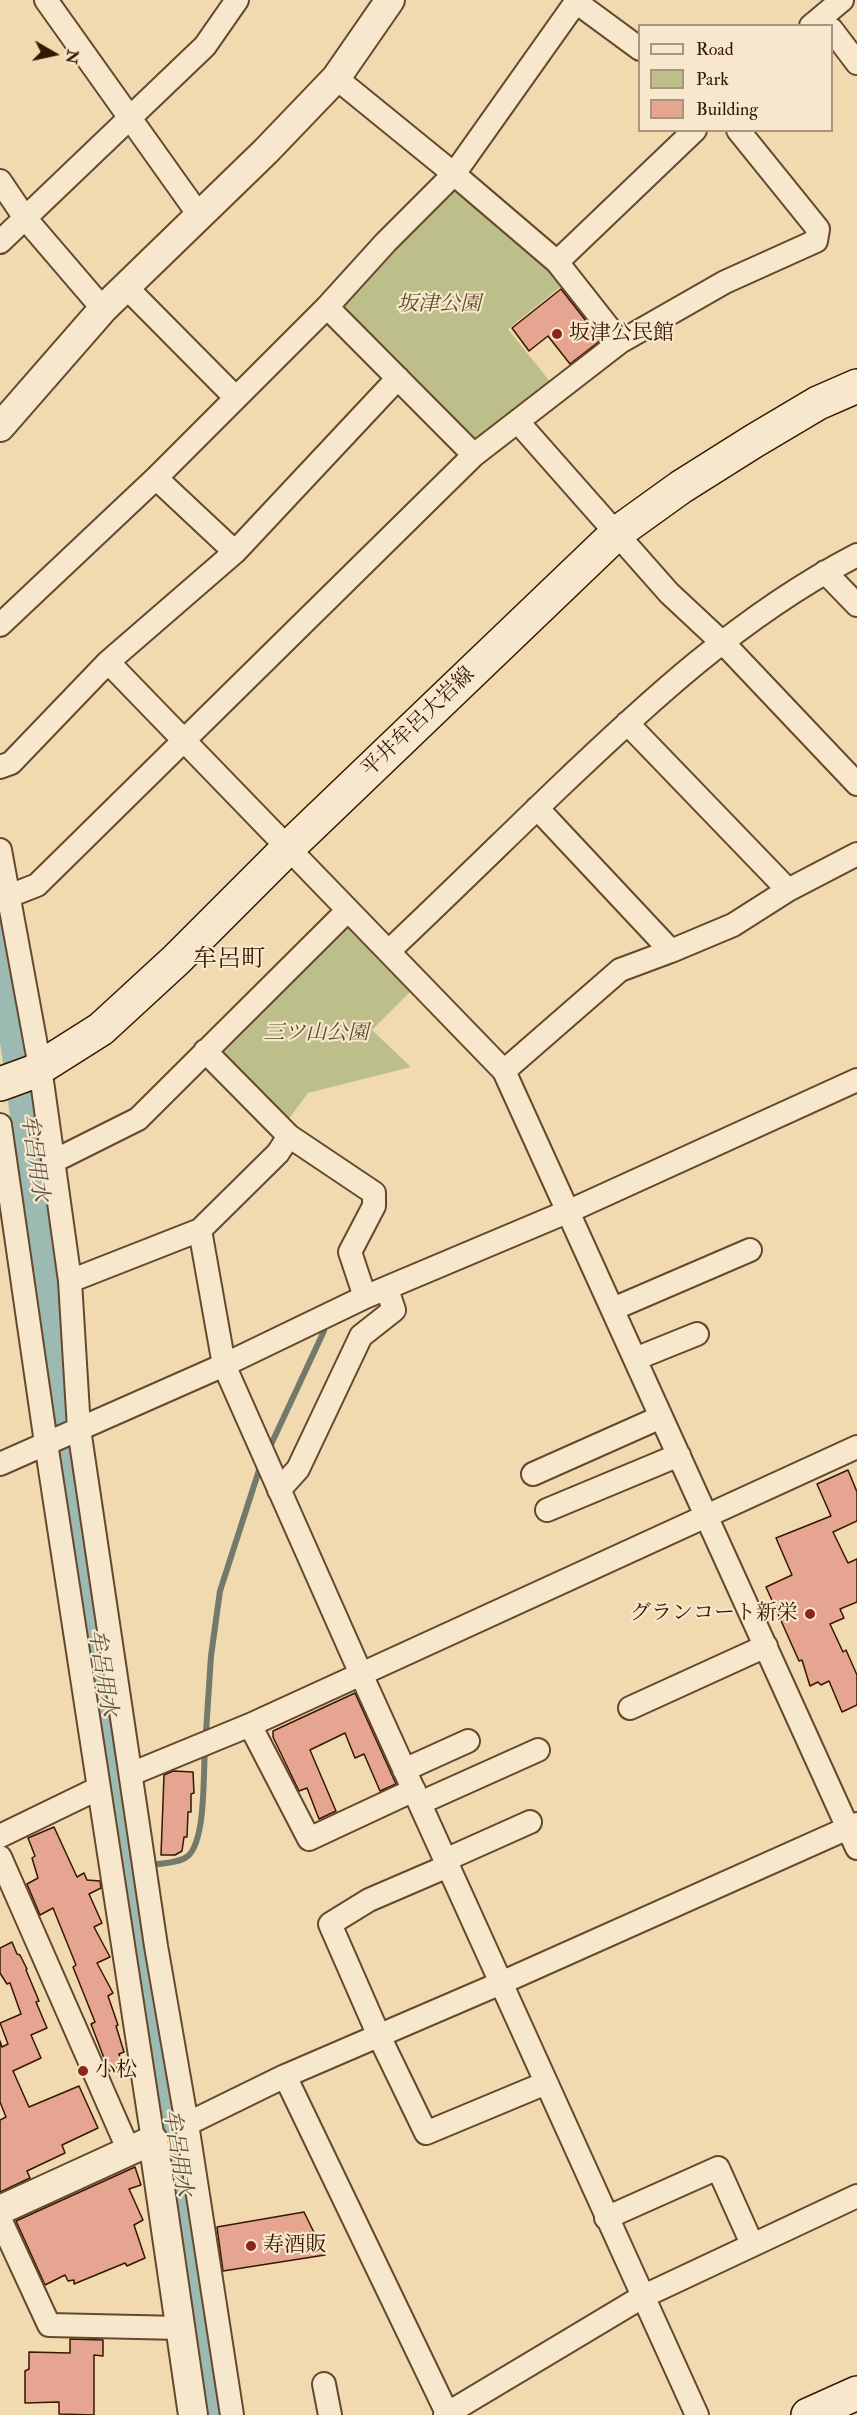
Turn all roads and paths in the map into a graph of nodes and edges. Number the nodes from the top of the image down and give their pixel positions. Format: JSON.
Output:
{"nodes":[{"id":1,"x":46,"y":0,"type":"edge"},
{"id":2,"x":237,"y":0,"type":"edge"},
{"id":3,"x":390,"y":0,"type":"edge"},
{"id":4,"x":842,"y":0,"type":"edge"},
{"id":5,"x":823,"y":24,"type":"edge"},
{"id":6,"x":833,"y":35,"type":"edge"},
{"id":7,"x":638,"y":48,"type":"edge"},
{"id":8,"x":857,"y":63,"type":"edge"},
{"id":9,"x":336,"y":78,"type":"junction"},
{"id":10,"x":130,"y":118,"type":"junction"},
{"id":11,"x":693,"y":132,"type":"edge"},
{"id":12,"x":740,"y":132,"type":"edge"},
{"id":13,"x":454,"y":174,"type":"junction"},
{"id":14,"x":0,"y":181,"type":"edge"},
{"id":15,"x":199,"y":215,"type":"junction"},
{"id":16,"x":25,"y":218,"type":"junction"},
{"id":17,"x":0,"y":242,"type":"edge"},
{"id":18,"x":557,"y":262,"type":"junction"},
{"id":19,"x":125,"y":286,"type":"junction"},
{"id":20,"x":327,"y":307,"type":"junction"},
{"id":21,"x":103,"y":309,"type":"junction"},
{"id":22,"x":620,"y":342,"type":"junction"},
{"id":23,"x":398,"y":378,"type":"junction"},
{"id":24,"x":857,"y":386,"type":"edge"},
{"id":25,"x":236,"y":398,"type":"junction"},
{"id":26,"x":518,"y":422,"type":"junction"},
{"id":27,"x":0,"y":426,"type":"edge"},
{"id":28,"x":474,"y":455,"type":"junction"},
{"id":29,"x":156,"y":478,"type":"junction"},
{"id":30,"x":618,"y":533,"type":"junction"},
{"id":31,"x":235,"y":552,"type":"junction"},
{"id":32,"x":857,"y":555,"type":"edge"},
{"id":33,"x":825,"y":572,"type":"junction"},
{"id":34,"x":857,"y":606,"type":"edge"},
{"id":35,"x":0,"y":625,"type":"edge"},
{"id":36,"x":720,"y":642,"type":"junction"},
{"id":37,"x":108,"y":662,"type":"junction"},
{"id":38,"x":627,"y":723,"type":"junction"},
{"id":39,"x":183,"y":742,"type":"junction"},
{"id":40,"x":0,"y":767,"type":"edge"},
{"id":41,"x":857,"y":784,"type":"edge"},
{"id":42,"x":537,"y":808,"type":"junction"},
{"id":43,"x":288,"y":848,"type":"junction"},
{"id":44,"x":0,"y":850,"type":"edge"},
{"id":45,"x":857,"y":854,"type":"edge"},
{"id":46,"x":788,"y":890,"type":"junction"},
{"id":47,"x":9,"y":896,"type":"junction"},
{"id":48,"x":348,"y":910,"type":"junction"},
{"id":49,"x":389,"y":951,"type":"junction"},
{"id":50,"x":671,"y":951,"type":"junction"},
{"id":51,"x":205,"y":1051,"type":"junction"},
{"id":52,"x":504,"y":1071,"type":"junction"},
{"id":53,"x":19,"y":1076,"type":"edge"},
{"id":54,"x":857,"y":1080,"type":"edge"},
{"id":55,"x":0,"y":1125,"type":"edge"},
{"id":56,"x":289,"y":1136,"type":"junction"},
{"id":57,"x":54,"y":1161,"type":"junction"},
{"id":58,"x":568,"y":1212,"type":"junction"},
{"id":59,"x":200,"y":1230,"type":"junction"},
{"id":60,"x":750,"y":1250,"type":"dead end"},
{"id":61,"x":70,"y":1281,"type":"junction"},
{"id":62,"x":387,"y":1288,"type":"junction"},
{"id":63,"x":365,"y":1297,"type":"junction"},
{"id":64,"x":613,"y":1309,"type":"junction"},
{"id":65,"x":697,"y":1334,"type":"dead end"},
{"id":66,"x":635,"y":1359,"type":"junction"},
{"id":67,"x":224,"y":1365,"type":"junction"},
{"id":68,"x":662,"y":1417,"type":"junction"},
{"id":69,"x":62,"y":1436,"type":"junction"},
{"id":70,"x":857,"y":1447,"type":"edge"},
{"id":71,"x":679,"y":1455,"type":"junction"},
{"id":72,"x":0,"y":1464,"type":"edge"},
{"id":73,"x":533,"y":1474,"type":"dead end"},
{"id":74,"x":279,"y":1490,"type":"junction"},
{"id":75,"x":547,"y":1510,"type":"dead end"},
{"id":76,"x":706,"y":1515,"type":"junction"},
{"id":77,"x":766,"y":1646,"type":"junction"},
{"id":78,"x":361,"y":1674,"type":"junction"},
{"id":79,"x":630,"y":1708,"type":"dead end"},
{"id":80,"x":250,"y":1725,"type":"junction"},
{"id":81,"x":468,"y":1741,"type":"dead end"},
{"id":82,"x":537,"y":1750,"type":"dead end"},
{"id":83,"x":404,"y":1770,"type":"junction"},
{"id":84,"x":131,"y":1774,"type":"junction"},
{"id":85,"x":99,"y":1788,"type":"junction"},
{"id":86,"x":417,"y":1797,"type":"junction"},
{"id":87,"x":530,"y":1822,"type":"dead end"},
{"id":88,"x":854,"y":1833,"type":"edge"},
{"id":89,"x":0,"y":1836,"type":"edge"},
{"id":90,"x":0,"y":1857,"type":"edge"},
{"id":91,"x":447,"y":1863,"type":"junction"},
{"id":92,"x":141,"y":1949,"type":"junction"},
{"id":93,"x":501,"y":1983,"type":"junction"},
{"id":94,"x":379,"y":2036,"type":"junction"},
{"id":95,"x":285,"y":2076,"type":"junction"},
{"id":96,"x":546,"y":2083,"type":"junction"},
{"id":97,"x":187,"y":2124,"type":"junction"},
{"id":98,"x":141,"y":2145,"type":"junction"},
{"id":99,"x":857,"y":2196,"type":"edge"},
{"id":100,"x":180,"y":2199,"type":"junction"},
{"id":101,"x":0,"y":2210,"type":"edge"},
{"id":102,"x":606,"y":2218,"type":"junction"},
{"id":103,"x":0,"y":2219,"type":"edge"},
{"id":104,"x":753,"y":2244,"type":"junction"},
{"id":105,"x":642,"y":2297,"type":"junction"},
{"id":106,"x":181,"y":2328,"type":"junction"},
{"id":107,"x":324,"y":2384,"type":"dead end"},
{"id":108,"x":857,"y":2393,"type":"edge"},
{"id":109,"x":446,"y":2414,"type":"edge"},
{"id":110,"x":194,"y":2415,"type":"edge"},
{"id":111,"x":232,"y":2415,"type":"edge"},
{"id":112,"x":330,"y":2415,"type":"edge"},
{"id":113,"x":697,"y":2415,"type":"edge"},
{"id":114,"x":808,"y":2415,"type":"edge"}],
"edges":[{"from":1,"to":10,"type":"street"},
{"from":2,"to":10,"type":"street"},
{"from":3,"to":9,"type":"street"},
{"from":4,"to":5,"type":"street"},
{"from":6,"to":8,"type":"street"},
{"from":7,"to":13,"type":"street"},
{"from":9,"to":13,"type":"street"},
{"from":9,"to":15,"type":"street"},
{"from":10,"to":15,"type":"street"},
{"from":10,"to":16,"type":"street"},
{"from":11,"to":18,"type":"street"},
{"from":12,"to":22,"type":"street"},
{"from":13,"to":18,"type":"street"},
{"from":13,"to":20,"type":"street"},
{"from":14,"to":16,"type":"street"},
{"from":15,"to":19,"type":"street"},
{"from":16,"to":17,"type":"street"},
{"from":16,"to":21,"type":"street"},
{"from":18,"to":22,"type":"street"},
{"from":19,"to":21,"type":"street"},
{"from":19,"to":25,"type":"street"},
{"from":20,"to":23,"type":"street"},
{"from":20,"to":25,"type":"street"},
{"from":21,"to":27,"type":"street"},
{"from":22,"to":26,"type":"street"},
{"from":23,"to":28,"type":"street"},
{"from":23,"to":31,"type":"street"},
{"from":24,"to":30,"type":"main road","name":"平井牟呂大岩線"},
{"from":25,"to":29,"type":"street"},
{"from":26,"to":28,"type":"street"},
{"from":26,"to":30,"type":"street"},
{"from":28,"to":39,"type":"street"},
{"from":29,"to":31,"type":"street"},
{"from":29,"to":35,"type":"street"},
{"from":30,"to":36,"type":"street"},
{"from":30,"to":43,"type":"main road","name":"平井牟呂大岩線"},
{"from":31,"to":37,"type":"street"},
{"from":32,"to":33,"type":"street"},
{"from":33,"to":34,"type":"street"},
{"from":33,"to":36,"type":"street"},
{"from":36,"to":38,"type":"street"},
{"from":36,"to":41,"type":"street"},
{"from":37,"to":39,"type":"street"},
{"from":37,"to":40,"type":"street"},
{"from":38,"to":42,"type":"street"},
{"from":38,"to":46,"type":"street"},
{"from":39,"to":43,"type":"street"},
{"from":39,"to":47,"type":"street"},
{"from":42,"to":49,"type":"street"},
{"from":42,"to":50,"type":"street"},
{"from":43,"to":48,"type":"street"},
{"from":43,"to":53,"type":"main road","name":"平井牟呂大岩線"},
{"from":44,"to":47,"type":"street"},
{"from":45,"to":46,"type":"street"},
{"from":46,"to":50,"type":"street"},
{"from":47,"to":53,"type":"street"},
{"from":48,"to":49,"type":"street"},
{"from":48,"to":51,"type":"street"},
{"from":49,"to":52,"type":"street"},
{"from":50,"to":52,"type":"street"},
{"from":51,"to":56,"type":"street"},
{"from":51,"to":57,"type":"street"},
{"from":52,"to":58,"type":"street"},
{"from":53,"to":57,"type":"street"},
{"from":54,"to":58,"type":"street"},
{"from":55,"to":69,"type":"street"},
{"from":56,"to":59,"type":"street"},
{"from":56,"to":63,"type":"street"},
{"from":57,"to":61,"type":"street"},
{"from":58,"to":62,"type":"street"},
{"from":58,"to":64,"type":"street"},
{"from":59,"to":61,"type":"street"},
{"from":59,"to":67,"type":"street"},
{"from":60,"to":64,"type":"street"},
{"from":61,"to":69,"type":"street"},
{"from":62,"to":63,"type":"street"},
{"from":62,"to":74,"type":"street"},
{"from":63,"to":67,"type":"street"},
{"from":64,"to":66,"type":"street"},
{"from":65,"to":66,"type":"street"},
{"from":66,"to":68,"type":"street"},
{"from":67,"to":69,"type":"street"},
{"from":67,"to":74,"type":"street"},
{"from":68,"to":71,"type":"street"},
{"from":68,"to":73,"type":"street"},
{"from":69,"to":72,"type":"street"},
{"from":69,"to":84,"type":"street"},
{"from":69,"to":85,"type":"street"},
{"from":70,"to":76,"type":"street"},
{"from":71,"to":75,"type":"street"},
{"from":71,"to":76,"type":"street"},
{"from":74,"to":78,"type":"street"},
{"from":76,"to":77,"type":"street"},
{"from":76,"to":78,"type":"street"},
{"from":77,"to":79,"type":"street"},
{"from":77,"to":88,"type":"street"},
{"from":78,"to":80,"type":"street"},
{"from":78,"to":83,"type":"street"},
{"from":80,"to":84,"type":"street"},
{"from":80,"to":86,"type":"street"},
{"from":81,"to":83,"type":"street"},
{"from":82,"to":86,"type":"street"},
{"from":83,"to":86,"type":"street"},
{"from":84,"to":92,"type":"street"},
{"from":85,"to":89,"type":"street"},
{"from":85,"to":92,"type":"street"},
{"from":86,"to":91,"type":"street"},
{"from":87,"to":91,"type":"street"},
{"from":88,"to":93,"type":"street"},
{"from":90,"to":98,"type":"street"},
{"from":91,"to":93,"type":"street"},
{"from":91,"to":94,"type":"street"},
{"from":92,"to":97,"type":"street"},
{"from":92,"to":98,"type":"street"},
{"from":93,"to":94,"type":"street"},
{"from":93,"to":96,"type":"street"},
{"from":94,"to":95,"type":"street"},
{"from":94,"to":96,"type":"street"},
{"from":95,"to":97,"type":"street"},
{"from":95,"to":109,"type":"street"},
{"from":96,"to":102,"type":"street"},
{"from":97,"to":100,"type":"street"},
{"from":98,"to":100,"type":"street"},
{"from":98,"to":101,"type":"street"},
{"from":99,"to":104,"type":"street"},
{"from":100,"to":106,"type":"street"},
{"from":100,"to":111,"type":"street"},
{"from":102,"to":104,"type":"street"},
{"from":102,"to":105,"type":"street"},
{"from":103,"to":106,"type":"street"},
{"from":104,"to":105,"type":"street"},
{"from":105,"to":109,"type":"street"},
{"from":105,"to":113,"type":"street"},
{"from":106,"to":110,"type":"street"},
{"from":107,"to":112,"type":"street"},
{"from":108,"to":114,"type":"main road"}]}
